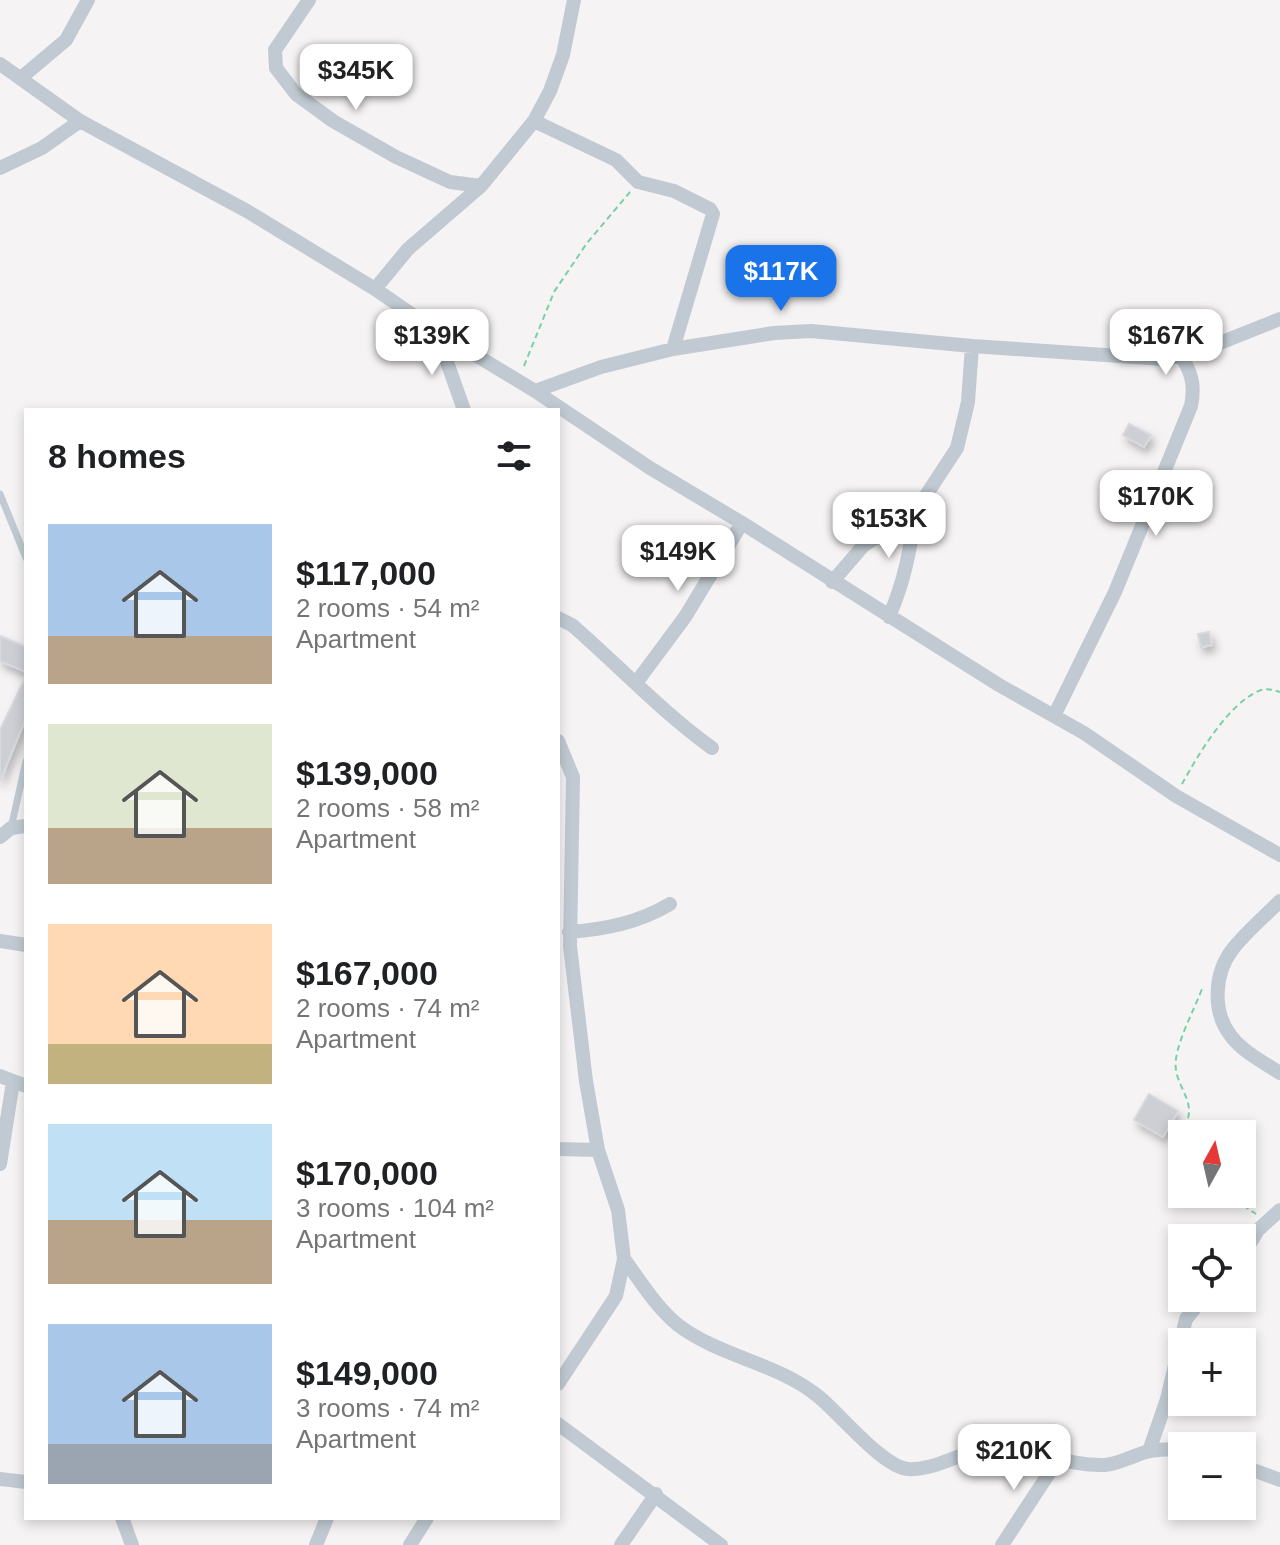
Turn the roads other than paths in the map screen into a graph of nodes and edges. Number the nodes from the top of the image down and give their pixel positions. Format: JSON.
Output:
{"nodes":[{"id":1,"x":88,"y":0,"type":"edge"},
{"id":2,"x":309,"y":0,"type":"edge"},
{"id":3,"x":574,"y":0,"type":"edge"},
{"id":4,"x":0,"y":64,"type":"edge"},
{"id":5,"x":22,"y":77,"type":"junction"},
{"id":6,"x":80,"y":121,"type":"junction"},
{"id":7,"x":534,"y":121,"type":"junction"},
{"id":8,"x":0,"y":168,"type":"edge"},
{"id":9,"x":481,"y":186,"type":"junction"},
{"id":10,"x":375,"y":289,"type":"junction"},
{"id":11,"x":1280,"y":319,"type":"edge"},
{"id":12,"x":436,"y":331,"type":"junction"},
{"id":13,"x":972,"y":346,"type":"junction"},
{"id":14,"x":673,"y":349,"type":"junction"},
{"id":15,"x":1182,"y":357,"type":"junction"},
{"id":16,"x":535,"y":391,"type":"junction"},
{"id":17,"x":463,"y":408,"type":"edge"},
{"id":18,"x":0,"y":494,"type":"edge"},
{"id":19,"x":914,"y":510,"type":"junction"},
{"id":20,"x":742,"y":523,"type":"junction"},
{"id":21,"x":24,"y":553,"type":"edge"},
{"id":22,"x":832,"y":582,"type":"junction"},
{"id":23,"x":889,"y":617,"type":"junction"},
{"id":24,"x":560,"y":619,"type":"edge"},
{"id":25,"x":636,"y":683,"type":"junction"},
{"id":26,"x":1054,"y":716,"type":"junction"},
{"id":27,"x":560,"y":746,"type":"edge"},
{"id":28,"x":712,"y":748,"type":"dead end"},
{"id":29,"x":24,"y":771,"type":"edge"},
{"id":30,"x":12,"y":831,"type":"edge"},
{"id":31,"x":1280,"y":855,"type":"edge"},
{"id":32,"x":1280,"y":901,"type":"edge"},
{"id":33,"x":670,"y":904,"type":"dead end"},
{"id":34,"x":566,"y":940,"type":"edge"},
{"id":35,"x":0,"y":941,"type":"edge"},
{"id":36,"x":24,"y":945,"type":"edge"},
{"id":37,"x":1280,"y":1073,"type":"edge"},
{"id":38,"x":13,"y":1081,"type":"edge"},
{"id":39,"x":560,"y":1149,"type":"edge"},
{"id":40,"x":598,"y":1150,"type":"junction"},
{"id":41,"x":0,"y":1164,"type":"edge"},
{"id":42,"x":1280,"y":1210,"type":"edge"},
{"id":43,"x":1256,"y":1233,"type":"edge"},
{"id":44,"x":624,"y":1259,"type":"junction"},
{"id":45,"x":1192,"y":1312,"type":"edge"},
{"id":46,"x":560,"y":1381,"type":"edge"},
{"id":47,"x":560,"y":1425,"type":"edge"},
{"id":48,"x":1168,"y":1450,"type":"edge"},
{"id":49,"x":1149,"y":1451,"type":"junction"},
{"id":50,"x":1059,"y":1458,"type":"junction"},
{"id":51,"x":1256,"y":1471,"type":"edge"},
{"id":52,"x":0,"y":1479,"type":"edge"},
{"id":53,"x":1280,"y":1480,"type":"edge"},
{"id":54,"x":24,"y":1482,"type":"edge"},
{"id":55,"x":656,"y":1494,"type":"junction"},
{"id":56,"x":123,"y":1520,"type":"edge"},
{"id":57,"x":326,"y":1520,"type":"edge"},
{"id":58,"x":426,"y":1520,"type":"edge"},
{"id":59,"x":132,"y":1545,"type":"edge"},
{"id":60,"x":316,"y":1545,"type":"edge"},
{"id":61,"x":410,"y":1545,"type":"edge"},
{"id":62,"x":621,"y":1545,"type":"edge"},
{"id":63,"x":721,"y":1545,"type":"edge"},
{"id":64,"x":1002,"y":1545,"type":"edge"}],
"edges":[{"from":1,"to":5,"type":"street"},
{"from":2,"to":9,"type":"street"},
{"from":3,"to":7,"type":"street"},
{"from":4,"to":5,"type":"street"},
{"from":5,"to":6,"type":"street"},
{"from":6,"to":8,"type":"street"},
{"from":6,"to":10,"type":"street"},
{"from":7,"to":9,"type":"street"},
{"from":7,"to":14,"type":"street"},
{"from":9,"to":10,"type":"street"},
{"from":10,"to":12,"type":"street"},
{"from":11,"to":15,"type":"street"},
{"from":12,"to":16,"type":"street"},
{"from":12,"to":17,"type":"street"},
{"from":13,"to":14,"type":"street"},
{"from":13,"to":15,"type":"street"},
{"from":13,"to":19,"type":"street"},
{"from":14,"to":16,"type":"street"},
{"from":15,"to":26,"type":"street"},
{"from":16,"to":20,"type":"street"},
{"from":18,"to":21,"type":"lane"},
{"from":19,"to":22,"type":"street"},
{"from":19,"to":23,"type":"street"},
{"from":20,"to":22,"type":"street"},
{"from":20,"to":25,"type":"street"},
{"from":22,"to":23,"type":"street"},
{"from":23,"to":26,"type":"street"},
{"from":24,"to":25,"type":"street"},
{"from":25,"to":28,"type":"street"},
{"from":26,"to":31,"type":"street"},
{"from":27,"to":34,"type":"street"},
{"from":29,"to":30,"type":"lane"},
{"from":32,"to":37,"type":"street"},
{"from":33,"to":34,"type":"street"},
{"from":34,"to":40,"type":"street"},
{"from":35,"to":36,"type":"street"},
{"from":38,"to":41,"type":"street"},
{"from":39,"to":40,"type":"street"},
{"from":40,"to":44,"type":"street"},
{"from":42,"to":43,"type":"street"},
{"from":44,"to":46,"type":"street"},
{"from":44,"to":50,"type":"street"},
{"from":45,"to":49,"type":"street"},
{"from":47,"to":55,"type":"street"},
{"from":48,"to":49,"type":"street"},
{"from":49,"to":50,"type":"street"},
{"from":50,"to":64,"type":"street"},
{"from":51,"to":53,"type":"street"},
{"from":52,"to":54,"type":"street"},
{"from":55,"to":62,"type":"street"},
{"from":55,"to":63,"type":"street"},
{"from":56,"to":59,"type":"street"},
{"from":57,"to":60,"type":"street"},
{"from":58,"to":61,"type":"street"}]}
